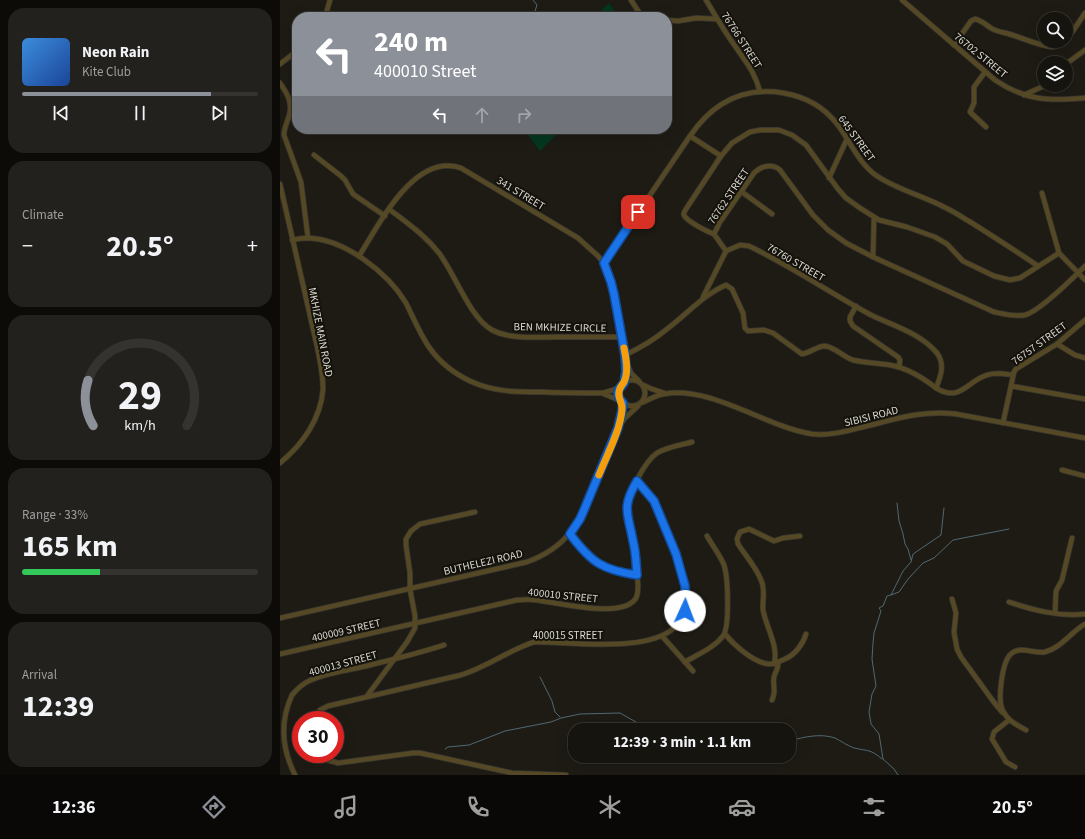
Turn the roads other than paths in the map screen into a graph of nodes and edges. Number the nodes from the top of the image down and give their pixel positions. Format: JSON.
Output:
{"nodes":[{"id":1,"x":330,"y":0,"type":"edge"},
{"id":2,"x":631,"y":0,"type":"edge"},
{"id":3,"x":706,"y":0,"type":"edge"},
{"id":4,"x":902,"y":0,"type":"edge"},
{"id":5,"x":326,"y":12,"type":"edge"},
{"id":6,"x":638,"y":12,"type":"edge"},
{"id":7,"x":1085,"y":13,"type":"edge"},
{"id":8,"x":717,"y":19,"type":"junction"},
{"id":9,"x":672,"y":20,"type":"edge"},
{"id":10,"x":1073,"y":31,"type":"edge"},
{"id":11,"x":1037,"y":43,"type":"edge"},
{"id":12,"x":954,"y":45,"type":"junction"},
{"id":13,"x":1085,"y":50,"type":"edge"},
{"id":14,"x":292,"y":55,"type":"edge"},
{"id":15,"x":1073,"y":59,"type":"edge"},
{"id":16,"x":280,"y":64,"type":"edge"},
{"id":17,"x":985,"y":72,"type":"junction"},
{"id":18,"x":280,"y":82,"type":"edge"},
{"id":19,"x":1037,"y":89,"type":"edge"},
{"id":20,"x":760,"y":92,"type":"junction"},
{"id":21,"x":1024,"y":95,"type":"junction"},
{"id":22,"x":1085,"y":98,"type":"edge"},
{"id":23,"x":986,"y":127,"type":"dead end"},
{"id":24,"x":690,"y":136,"type":"junction"},
{"id":25,"x":847,"y":139,"type":"junction"},
{"id":26,"x":314,"y":155,"type":"dead end"},
{"id":27,"x":721,"y":156,"type":"junction"},
{"id":28,"x":830,"y":178,"type":"junction"},
{"id":29,"x":280,"y":184,"type":"edge"},
{"id":30,"x":742,"y":192,"type":"junction"},
{"id":31,"x":1042,"y":193,"type":"dead end"},
{"id":32,"x":389,"y":209,"type":"junction"},
{"id":33,"x":772,"y":214,"type":"dead end"},
{"id":34,"x":385,"y":216,"type":"junction"},
{"id":35,"x":874,"y":218,"type":"junction"},
{"id":36,"x":714,"y":234,"type":"junction"},
{"id":37,"x":308,"y":238,"type":"junction"},
{"id":38,"x":292,"y":240,"type":"junction"},
{"id":39,"x":726,"y":251,"type":"junction"},
{"id":40,"x":1059,"y":253,"type":"junction"},
{"id":41,"x":358,"y":256,"type":"junction"},
{"id":42,"x":873,"y":257,"type":"junction"},
{"id":43,"x":604,"y":263,"type":"junction"},
{"id":44,"x":1038,"y":266,"type":"junction"},
{"id":45,"x":1085,"y":266,"type":"edge"},
{"id":46,"x":1078,"y":273,"type":"junction"},
{"id":47,"x":1085,"y":280,"type":"edge"},
{"id":48,"x":703,"y":299,"type":"junction"},
{"id":49,"x":856,"y":306,"type":"junction"},
{"id":50,"x":1085,"y":320,"type":"edge"},
{"id":51,"x":622,"y":337,"type":"junction"},
{"id":52,"x":1057,"y":344,"type":"junction"},
{"id":53,"x":625,"y":355,"type":"junction"},
{"id":54,"x":1085,"y":358,"type":"edge"},
{"id":55,"x":626,"y":363,"type":"junction"},
{"id":56,"x":899,"y":367,"type":"junction"},
{"id":57,"x":1013,"y":374,"type":"junction"},
{"id":58,"x":641,"y":383,"type":"junction"},
{"id":59,"x":623,"y":384,"type":"junction"},
{"id":60,"x":1010,"y":386,"type":"junction"},
{"id":61,"x":936,"y":388,"type":"junction"},
{"id":62,"x":603,"y":393,"type":"junction"},
{"id":63,"x":666,"y":394,"type":"junction"},
{"id":64,"x":1085,"y":399,"type":"edge"},
{"id":65,"x":622,"y":402,"type":"junction"},
{"id":66,"x":640,"y":404,"type":"junction"},
{"id":67,"x":1003,"y":423,"type":"junction"},
{"id":68,"x":618,"y":428,"type":"junction"},
{"id":69,"x":1085,"y":438,"type":"edge"},
{"id":70,"x":692,"y":442,"type":"dead end"},
{"id":71,"x":280,"y":463,"type":"edge"},
{"id":72,"x":1062,"y":470,"type":"dead end"},
{"id":73,"x":1085,"y":476,"type":"edge"},
{"id":74,"x":637,"y":481,"type":"junction"},
{"id":75,"x":476,"y":512,"type":"dead end"},
{"id":76,"x":570,"y":534,"type":"junction"},
{"id":77,"x":707,"y":536,"type":"dead end"},
{"id":78,"x":800,"y":536,"type":"dead end"},
{"id":79,"x":1072,"y":538,"type":"dead end"},
{"id":80,"x":637,"y":575,"type":"junction"},
{"id":81,"x":410,"y":589,"type":"junction"},
{"id":82,"x":952,"y":599,"type":"dead end"},
{"id":83,"x":1009,"y":602,"type":"dead end"},
{"id":84,"x":1054,"y":613,"type":"junction"},
{"id":85,"x":1085,"y":614,"type":"edge"},
{"id":86,"x":280,"y":618,"type":"edge"},
{"id":87,"x":416,"y":623,"type":"junction"},
{"id":88,"x":1085,"y":624,"type":"edge"},
{"id":89,"x":725,"y":634,"type":"junction"},
{"id":90,"x":806,"y":634,"type":"dead end"},
{"id":91,"x":662,"y":636,"type":"junction"},
{"id":92,"x":444,"y":645,"type":"dead end"},
{"id":93,"x":280,"y":654,"type":"edge"},
{"id":94,"x":394,"y":659,"type":"junction"},
{"id":95,"x":685,"y":662,"type":"junction"},
{"id":96,"x":776,"y":663,"type":"junction"},
{"id":97,"x":693,"y":671,"type":"dead end"},
{"id":98,"x":367,"y":696,"type":"junction"},
{"id":99,"x":772,"y":700,"type":"dead end"},
{"id":100,"x":319,"y":711,"type":"edge"},
{"id":101,"x":1005,"y":714,"type":"junction"},
{"id":102,"x":1009,"y":720,"type":"junction"},
{"id":103,"x":1026,"y":730,"type":"dead end"},
{"id":104,"x":344,"y":762,"type":"edge"},
{"id":105,"x":1015,"y":766,"type":"dead end"},
{"id":106,"x":295,"y":775,"type":"edge"},
{"id":107,"x":566,"y":775,"type":"edge"}],
"edges":[{"from":1,"to":5,"type":"street"},
{"from":2,"to":6,"type":"street"},
{"from":3,"to":8,"type":"street","name":"76766 STREET"},
{"from":4,"to":12,"type":"street","name":"76702 STREET"},
{"from":7,"to":10,"type":"street"},
{"from":8,"to":9,"type":"street"},
{"from":8,"to":20,"type":"street","name":"76766 STREET"},
{"from":11,"to":12,"type":"street"},
{"from":12,"to":17,"type":"street","name":"76702 STREET"},
{"from":13,"to":15,"type":"street"},
{"from":14,"to":16,"type":"street"},
{"from":17,"to":21,"type":"street","name":"76702 STREET"},
{"from":17,"to":23,"type":"street"},
{"from":18,"to":37,"type":"street"},
{"from":19,"to":21,"type":"street"},
{"from":20,"to":24,"type":"street","name":"645 STREET"},
{"from":20,"to":25,"type":"street","name":"645 STREET"},
{"from":21,"to":22,"type":"street","name":"76702 STREET"},
{"from":24,"to":27,"type":"street"},
{"from":24,"to":43,"type":"street","name":"645 STREET"},
{"from":25,"to":28,"type":"street"},
{"from":25,"to":44,"type":"street","name":"645 STREET"},
{"from":26,"to":34,"type":"street"},
{"from":27,"to":28,"type":"street","name":"76762 STREET"},
{"from":27,"to":36,"type":"street","name":"76762 STREET"},
{"from":28,"to":35,"type":"street","name":"76762 STREET"},
{"from":29,"to":38,"type":"street","name":"MKHIZE MAIN ROAD"},
{"from":30,"to":33,"type":"street"},
{"from":30,"to":36,"type":"street","name":"76762 STREET"},
{"from":30,"to":42,"type":"street","name":"76762 STREET"},
{"from":31,"to":40,"type":"street"},
{"from":32,"to":34,"type":"street","name":"341 STREET"},
{"from":32,"to":43,"type":"street","name":"341 STREET"},
{"from":32,"to":51,"type":"street","name":"BEN MKHIZE CIRCLE"},
{"from":34,"to":41,"type":"street","name":"341 STREET"},
{"from":35,"to":42,"type":"street"},
{"from":35,"to":44,"type":"street","name":"76762 STREET"},
{"from":36,"to":39,"type":"street"},
{"from":37,"to":38,"type":"street"},
{"from":37,"to":41,"type":"street"},
{"from":38,"to":71,"type":"street","name":"MKHIZE MAIN ROAD"},
{"from":39,"to":48,"type":"street"},
{"from":39,"to":49,"type":"street","name":"76760 STREET"},
{"from":40,"to":44,"type":"street","name":"76762 STREET"},
{"from":40,"to":46,"type":"street"},
{"from":41,"to":62,"type":"street"},
{"from":42,"to":46,"type":"street","name":"76762 STREET"},
{"from":43,"to":51,"type":"street","name":"341 STREET"},
{"from":45,"to":46,"type":"street","name":"76762 STREET"},
{"from":46,"to":47,"type":"street"},
{"from":48,"to":53,"type":"street"},
{"from":48,"to":56,"type":"street"},
{"from":49,"to":56,"type":"street"},
{"from":49,"to":61,"type":"street","name":"76760 STREET"},
{"from":50,"to":52,"type":"street","name":"76757 STREET"},
{"from":51,"to":53,"type":"street","name":"341 STREET"},
{"from":52,"to":54,"type":"street"},
{"from":52,"to":57,"type":"street","name":"76757 STREET"},
{"from":53,"to":55,"type":"street","name":"341 STREET"},
{"from":55,"to":58,"type":"street","name":"341 STREET"},
{"from":55,"to":59,"type":"street","name":"341 STREET"},
{"from":56,"to":61,"type":"street"},
{"from":57,"to":60,"type":"street","name":"76757 STREET"},
{"from":57,"to":61,"type":"street"},
{"from":58,"to":59,"type":"street"},
{"from":58,"to":63,"type":"street","name":"SIBISI ROAD"},
{"from":58,"to":66,"type":"street"},
{"from":59,"to":62,"type":"street"},
{"from":59,"to":65,"type":"street","name":"BUTHELEZI ROAD"},
{"from":60,"to":64,"type":"street"},
{"from":60,"to":67,"type":"street","name":"76757 STREET"},
{"from":62,"to":65,"type":"street"},
{"from":63,"to":66,"type":"street","name":"SIBISI ROAD"},
{"from":63,"to":67,"type":"street","name":"SIBISI ROAD"},
{"from":65,"to":66,"type":"street"},
{"from":65,"to":68,"type":"street","name":"BUTHELEZI ROAD"},
{"from":66,"to":68,"type":"street","name":"BUTHELEZI ROAD"},
{"from":67,"to":69,"type":"street","name":"SIBISI ROAD"},
{"from":68,"to":76,"type":"street","name":"BUTHELEZI ROAD"},
{"from":70,"to":74,"type":"street","name":"400010 STREET"},
{"from":72,"to":73,"type":"street"},
{"from":74,"to":80,"type":"street","name":"400010 STREET"},
{"from":74,"to":91,"type":"street","name":"400015 STREET"},
{"from":75,"to":81,"type":"street"},
{"from":76,"to":80,"type":"street"},
{"from":76,"to":81,"type":"street","name":"BUTHELEZI ROAD"},
{"from":77,"to":89,"type":"street"},
{"from":78,"to":96,"type":"street"},
{"from":79,"to":84,"type":"street"},
{"from":80,"to":87,"type":"street","name":"400010 STREET"},
{"from":81,"to":86,"type":"street","name":"BUTHELEZI ROAD"},
{"from":81,"to":87,"type":"street"},
{"from":82,"to":101,"type":"street"},
{"from":83,"to":84,"type":"street"},
{"from":84,"to":85,"type":"street"},
{"from":87,"to":93,"type":"street","name":"400009 STREET"},
{"from":87,"to":94,"type":"street"},
{"from":88,"to":101,"type":"street"},
{"from":89,"to":95,"type":"street"},
{"from":89,"to":96,"type":"street"},
{"from":90,"to":96,"type":"street"},
{"from":91,"to":95,"type":"street"},
{"from":91,"to":98,"type":"street","name":"400015 STREET"},
{"from":92,"to":94,"type":"street","name":"400013 STREET"},
{"from":94,"to":98,"type":"street"},
{"from":94,"to":106,"type":"street","name":"400013 STREET"},
{"from":95,"to":97,"type":"street"},
{"from":96,"to":99,"type":"street"},
{"from":98,"to":100,"type":"street","name":"400015 STREET"},
{"from":101,"to":102,"type":"street"},
{"from":102,"to":103,"type":"street"},
{"from":102,"to":105,"type":"street"},
{"from":104,"to":107,"type":"street"}]}
